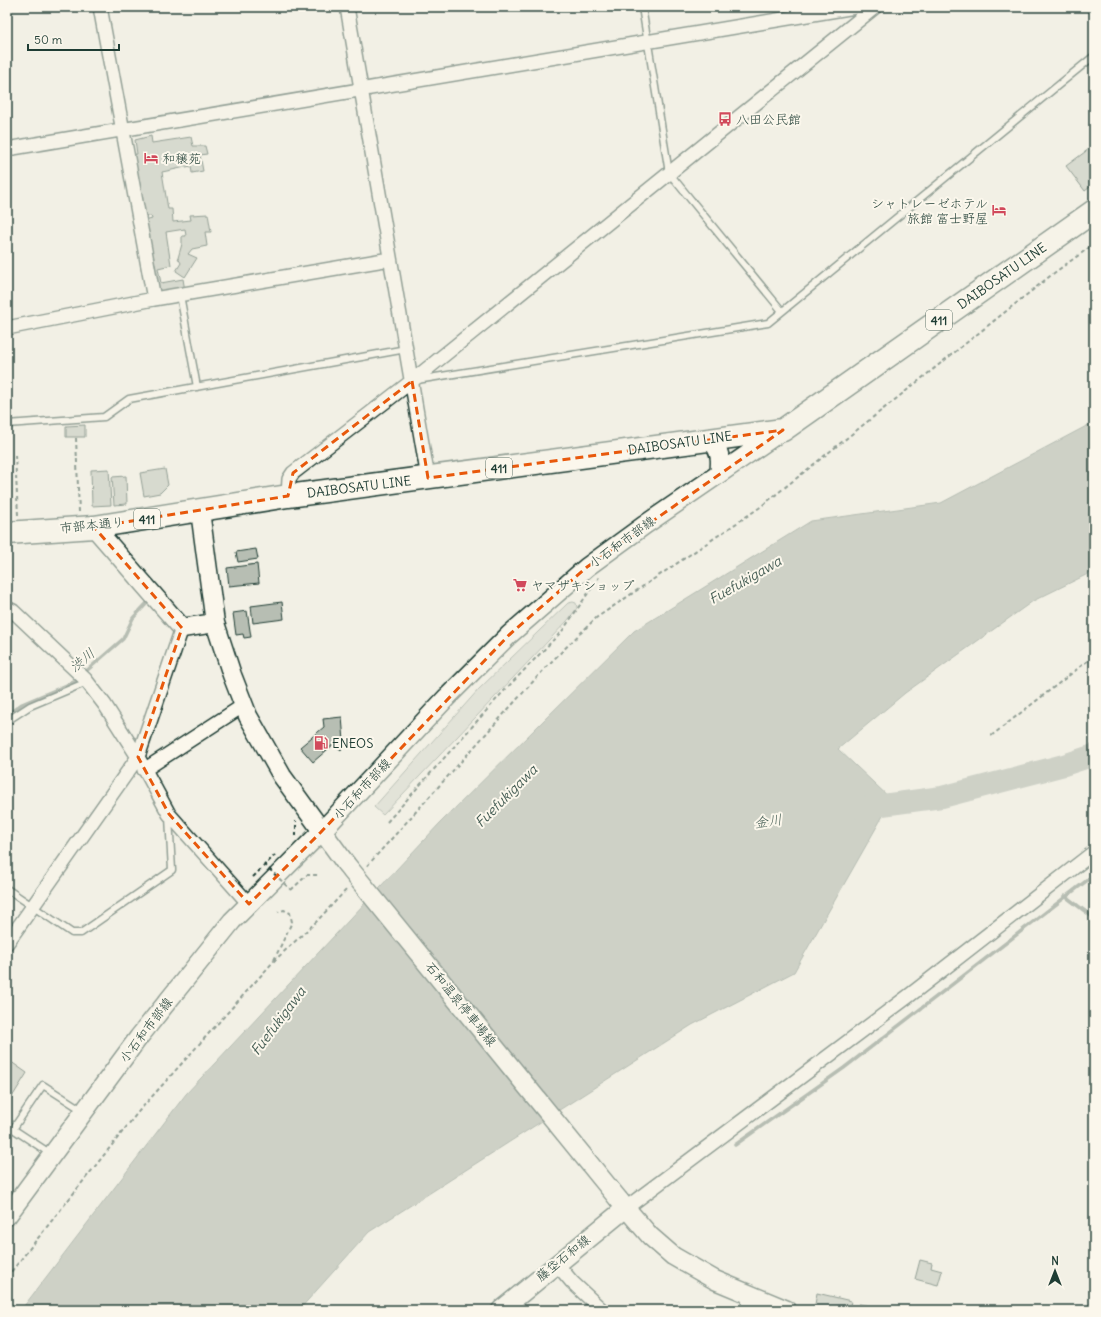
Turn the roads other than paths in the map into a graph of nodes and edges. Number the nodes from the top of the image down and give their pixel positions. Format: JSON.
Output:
{"nodes":[{"id":1,"x":100,"y":7,"type":"edge"},
{"id":2,"x":347,"y":7,"type":"edge"},
{"id":3,"x":642,"y":7,"type":"edge"},
{"id":4,"x":855,"y":7,"type":"edge"},
{"id":5,"x":875,"y":7,"type":"edge"},
{"id":6,"x":648,"y":41,"type":"junction"},
{"id":7,"x":1094,"y":56,"type":"edge"},
{"id":8,"x":360,"y":89,"type":"junction"},
{"id":9,"x":122,"y":128,"type":"junction"},
{"id":10,"x":7,"y":148,"type":"edge"},
{"id":11,"x":669,"y":173,"type":"junction"},
{"id":12,"x":1094,"y":211,"type":"edge"},
{"id":13,"x":390,"y":259,"type":"junction"},
{"id":14,"x":180,"y":295,"type":"junction"},
{"id":15,"x":154,"y":299,"type":"junction"},
{"id":16,"x":782,"y":311,"type":"junction"},
{"id":17,"x":7,"y":328,"type":"edge"},
{"id":18,"x":406,"y":349,"type":"junction"},
{"id":19,"x":412,"y":381,"type":"junction"},
{"id":20,"x":197,"y":387,"type":"junction"},
{"id":21,"x":7,"y":424,"type":"edge"},
{"id":22,"x":783,"y":430,"type":"junction"},
{"id":23,"x":709,"y":439,"type":"junction"},
{"id":24,"x":719,"y":474,"type":"junction"},
{"id":25,"x":428,"y":478,"type":"junction"},
{"id":26,"x":288,"y":496,"type":"junction"},
{"id":27,"x":200,"y":511,"type":"junction"},
{"id":28,"x":87,"y":520,"type":"junction"},
{"id":29,"x":13,"y":526,"type":"edge"},
{"id":30,"x":7,"y":608,"type":"edge"},
{"id":31,"x":215,"y":623,"type":"junction"},
{"id":32,"x":182,"y":628,"type":"junction"},
{"id":33,"x":86,"y":681,"type":"junction"},
{"id":34,"x":244,"y":705,"type":"junction"},
{"id":35,"x":7,"y":721,"type":"edge"},
{"id":36,"x":138,"y":757,"type":"junction"},
{"id":37,"x":144,"y":770,"type":"junction"},
{"id":38,"x":169,"y":814,"type":"junction"},
{"id":39,"x":321,"y":832,"type":"junction"},
{"id":40,"x":1094,"y":852,"type":"edge"},
{"id":41,"x":7,"y":889,"type":"edge"},
{"id":42,"x":249,"y":904,"type":"junction"},
{"id":43,"x":33,"y":907,"type":"junction"},
{"id":44,"x":7,"y":944,"type":"edge"},
{"id":45,"x":84,"y":1111,"type":"junction"},
{"id":46,"x":52,"y":1155,"type":"junction"},
{"id":47,"x":622,"y":1204,"type":"junction"},
{"id":48,"x":7,"y":1216,"type":"edge"},
{"id":49,"x":558,"y":1265,"type":"junction"},
{"id":50,"x":748,"y":1303,"type":"edge"},
{"id":51,"x":501,"y":1310,"type":"edge"},
{"id":52,"x":602,"y":1310,"type":"edge"},
{"id":53,"x":787,"y":1310,"type":"edge"}],
"edges":[{"from":1,"to":9,"type":"street"},
{"from":2,"to":8,"type":"street"},
{"from":3,"to":6,"type":"lane"},
{"from":4,"to":6,"type":"street"},
{"from":5,"to":11,"type":"street"},
{"from":6,"to":8,"type":"street"},
{"from":6,"to":11,"type":"lane"},
{"from":7,"to":16,"type":"lane"},
{"from":8,"to":9,"type":"street"},
{"from":8,"to":13,"type":"street"},
{"from":9,"to":10,"type":"street"},
{"from":9,"to":15,"type":"street"},
{"from":11,"to":16,"type":"lane"},
{"from":11,"to":19,"type":"street"},
{"from":12,"to":22,"type":"highway","name":"DAIBOSATU LINE","number":"411"},
{"from":13,"to":14,"type":"street"},
{"from":13,"to":18,"type":"street"},
{"from":14,"to":15,"type":"street"},
{"from":14,"to":20,"type":"lane"},
{"from":15,"to":17,"type":"street"},
{"from":16,"to":19,"type":"lane"},
{"from":18,"to":19,"type":"street"},
{"from":18,"to":20,"type":"lane"},
{"from":19,"to":25,"type":"street"},
{"from":19,"to":26,"type":"street"},
{"from":20,"to":21,"type":"lane"},
{"from":22,"to":23,"type":"highway","name":"DAIBOSATU LINE","number":"411"},
{"from":22,"to":24,"type":"main road","name":"小石和市部線"},
{"from":23,"to":24,"type":"main road"},
{"from":23,"to":25,"type":"highway","name":"DAIBOSATU LINE","number":"411"},
{"from":24,"to":39,"type":"main road","name":"小石和市部線"},
{"from":25,"to":26,"type":"highway","name":"DAIBOSATU LINE","number":"411"},
{"from":26,"to":27,"type":"highway","name":"DAIBOSATU LINE","number":"411"},
{"from":27,"to":28,"type":"highway","name":"市部本通り","number":"411"},
{"from":27,"to":31,"type":"main road","name":"石和温泉停車場線"},
{"from":28,"to":29,"type":"highway","name":"市部本通り","number":"411"},
{"from":28,"to":32,"type":"main road"},
{"from":30,"to":33,"type":"street"},
{"from":31,"to":32,"type":"main road"},
{"from":31,"to":34,"type":"main road","name":"石和温泉停車場線"},
{"from":32,"to":36,"type":"street"},
{"from":33,"to":35,"type":"lane"},
{"from":33,"to":36,"type":"street"},
{"from":34,"to":37,"type":"street"},
{"from":34,"to":39,"type":"main road","name":"石和温泉停車場線"},
{"from":36,"to":37,"type":"street"},
{"from":36,"to":43,"type":"street"},
{"from":37,"to":38,"type":"street"},
{"from":38,"to":42,"type":"street"},
{"from":38,"to":43,"type":"lane"},
{"from":39,"to":42,"type":"main road","name":"小石和市部線"},
{"from":39,"to":47,"type":"main road","name":"石和温泉停車場線","bridge":true},
{"from":40,"to":47,"type":"street"},
{"from":41,"to":43,"type":"lane"},
{"from":42,"to":45,"type":"main road","name":"小石和市部線"},
{"from":43,"to":44,"type":"street"},
{"from":45,"to":46,"type":"main road","name":"小石和市部線"},
{"from":45,"to":46,"type":"lane"},
{"from":46,"to":48,"type":"main road","name":"小石和市部線"},
{"from":47,"to":49,"type":"main road","name":"藤垈石和線"},
{"from":47,"to":50,"type":"main road","name":"石和温泉停車場線"},
{"from":49,"to":51,"type":"main road","name":"藤垈石和線"},
{"from":49,"to":52,"type":"street"},
{"from":50,"to":53,"type":"main road","name":"石和温泉停車場線"}]}
